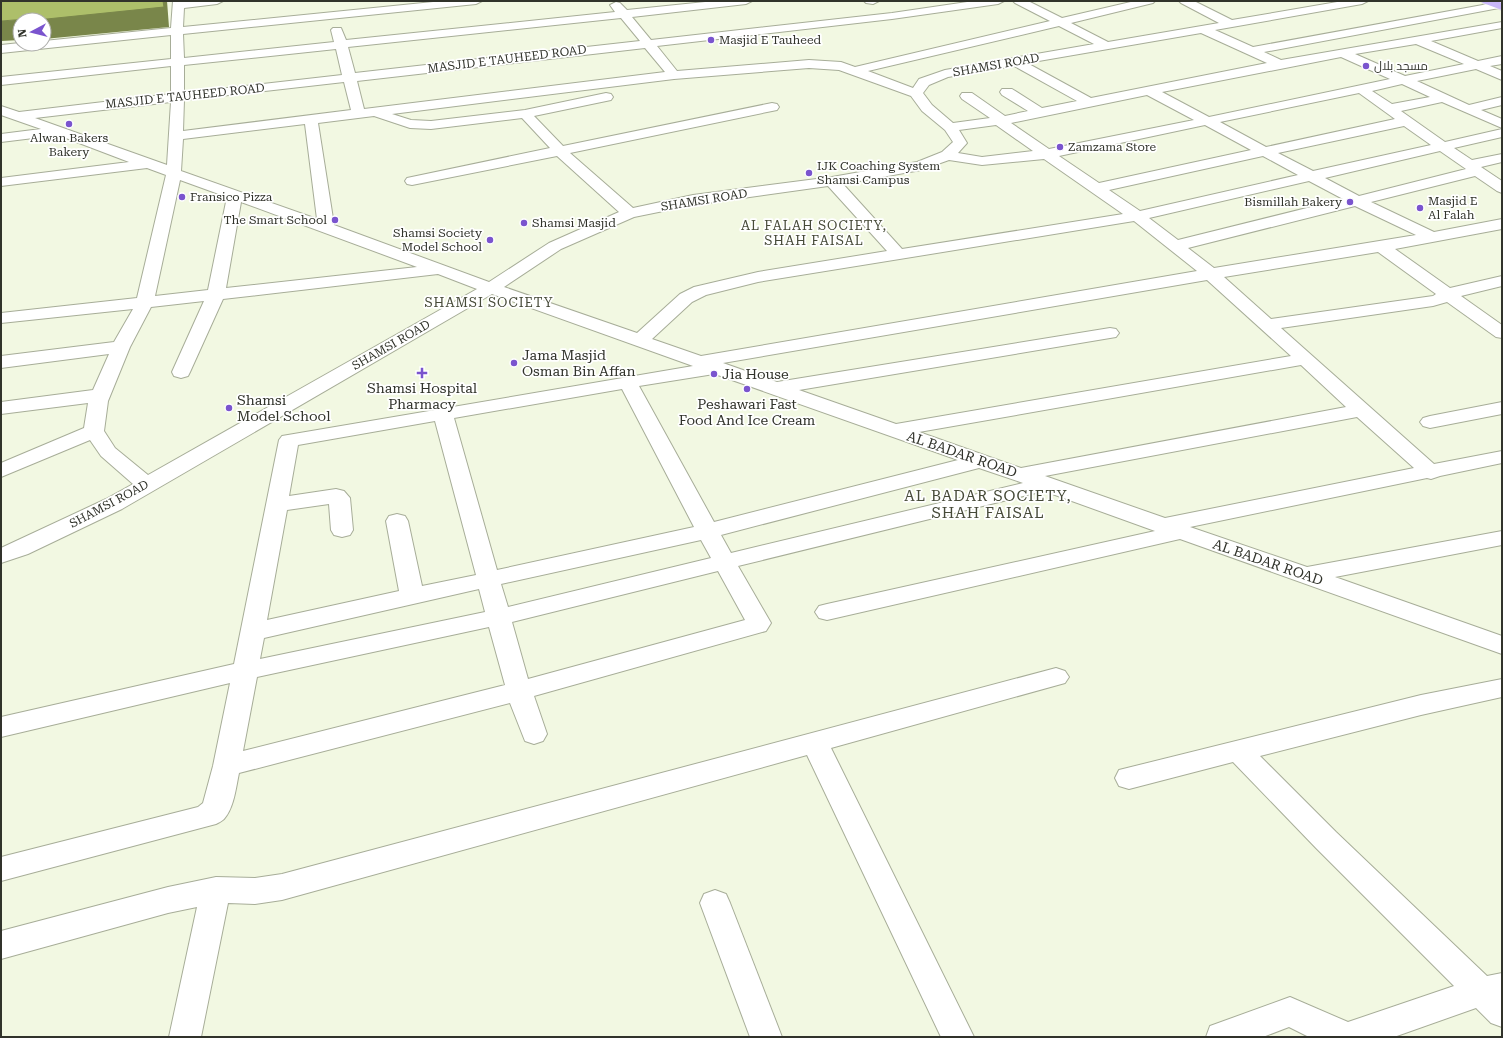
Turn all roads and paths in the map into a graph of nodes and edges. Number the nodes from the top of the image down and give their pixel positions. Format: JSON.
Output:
{"nodes":[{"id":1,"x":217,"y":1,"type":"edge"},
{"id":2,"x":330,"y":1,"type":"edge"},
{"id":3,"x":476,"y":1,"type":"edge"},
{"id":4,"x":612,"y":1,"type":"edge"},
{"id":5,"x":746,"y":1,"type":"edge"},
{"id":6,"x":871,"y":1,"type":"edge"},
{"id":7,"x":998,"y":1,"type":"edge"},
{"id":8,"x":1019,"y":1,"type":"edge"},
{"id":9,"x":1150,"y":1,"type":"edge"},
{"id":10,"x":1186,"y":1,"type":"edge"},
{"id":11,"x":1362,"y":1,"type":"edge"},
{"id":12,"x":1487,"y":1,"type":"edge"},
{"id":13,"x":179,"y":3,"type":"edge"},
{"id":14,"x":1500,"y":6,"type":"edge"},
{"id":15,"x":1338,"y":11,"type":"edge"},
{"id":16,"x":623,"y":14,"type":"junction"},
{"id":17,"x":334,"y":16,"type":"junction"},
{"id":18,"x":892,"y":16,"type":"junction"},
{"id":19,"x":1059,"y":22,"type":"junction"},
{"id":20,"x":1231,"y":24,"type":"junction"},
{"id":21,"x":1502,"y":25,"type":"edge"},
{"id":22,"x":1202,"y":29,"type":"junction"},
{"id":23,"x":1368,"y":30,"type":"junction"},
{"id":24,"x":177,"y":32,"type":"junction"},
{"id":25,"x":1416,"y":39,"type":"junction"},
{"id":26,"x":648,"y":43,"type":"junction"},
{"id":27,"x":341,"y":44,"type":"junction"},
{"id":28,"x":1107,"y":46,"type":"junction"},
{"id":29,"x":1,"y":49,"type":"edge"},
{"id":30,"x":1252,"y":51,"type":"junction"},
{"id":31,"x":1342,"y":53,"type":"junction"},
{"id":32,"x":1502,"y":60,"type":"edge"},
{"id":33,"x":178,"y":62,"type":"junction"},
{"id":34,"x":1016,"y":62,"type":"junction"},
{"id":35,"x":1280,"y":64,"type":"junction"},
{"id":36,"x":1478,"y":65,"type":"junction"},
{"id":37,"x":734,"y":70,"type":"junction"},
{"id":38,"x":854,"y":71,"type":"junction"},
{"id":39,"x":674,"y":75,"type":"junction"},
{"id":40,"x":1502,"y":76,"type":"edge"},
{"id":41,"x":349,"y":78,"type":"junction"},
{"id":42,"x":1,"y":81,"type":"edge"},
{"id":43,"x":1406,"y":81,"type":"junction"},
{"id":44,"x":1361,"y":89,"type":"junction"},
{"id":45,"x":1150,"y":91,"type":"junction"},
{"id":46,"x":1007,"y":92,"type":"dead end"},
{"id":47,"x":916,"y":93,"type":"junction"},
{"id":48,"x":967,"y":96,"type":"dead end"},
{"id":49,"x":178,"y":97,"type":"junction"},
{"id":50,"x":1445,"y":98,"type":"junction"},
{"id":51,"x":1502,"y":101,"type":"edge"},
{"id":52,"x":1090,"y":103,"type":"junction"},
{"id":53,"x":772,"y":107,"type":"dead end"},
{"id":54,"x":1389,"y":109,"type":"junction"},
{"id":55,"x":1468,"y":109,"type":"junction"},
{"id":56,"x":1,"y":110,"type":"edge"},
{"id":57,"x":376,"y":112,"type":"junction"},
{"id":58,"x":1040,"y":113,"type":"junction"},
{"id":59,"x":359,"y":114,"type":"junction"},
{"id":60,"x":525,"y":114,"type":"junction"},
{"id":61,"x":16,"y":115,"type":"junction"},
{"id":62,"x":311,"y":119,"type":"junction"},
{"id":63,"x":1000,"y":120,"type":"junction"},
{"id":64,"x":1407,"y":121,"type":"junction"},
{"id":65,"x":1207,"y":122,"type":"junction"},
{"id":66,"x":1502,"y":124,"type":"edge"},
{"id":67,"x":950,"y":127,"type":"junction"},
{"id":68,"x":60,"y":131,"type":"junction"},
{"id":69,"x":1502,"y":133,"type":"edge"},
{"id":70,"x":176,"y":136,"type":"junction"},
{"id":71,"x":1,"y":138,"type":"edge"},
{"id":72,"x":1441,"y":146,"type":"junction"},
{"id":73,"x":560,"y":151,"type":"junction"},
{"id":74,"x":1265,"y":152,"type":"junction"},
{"id":75,"x":1048,"y":154,"type":"junction"},
{"id":76,"x":947,"y":155,"type":"junction"},
{"id":77,"x":1502,"y":158,"type":"edge"},
{"id":78,"x":150,"y":164,"type":"junction"},
{"id":79,"x":1472,"y":168,"type":"junction"},
{"id":80,"x":174,"y":172,"type":"junction"},
{"id":81,"x":1310,"y":176,"type":"junction"},
{"id":82,"x":412,"y":181,"type":"dead end"},
{"id":83,"x":832,"y":181,"type":"junction"},
{"id":84,"x":1,"y":182,"type":"edge"},
{"id":85,"x":1095,"y":188,"type":"junction"},
{"id":86,"x":1502,"y":188,"type":"edge"},
{"id":87,"x":235,"y":195,"type":"junction"},
{"id":88,"x":1358,"y":201,"type":"junction"},
{"id":89,"x":630,"y":214,"type":"junction"},
{"id":90,"x":1137,"y":216,"type":"junction"},
{"id":91,"x":1502,"y":224,"type":"edge"},
{"id":92,"x":326,"y":228,"type":"junction"},
{"id":93,"x":1432,"y":237,"type":"junction"},
{"id":94,"x":1175,"y":246,"type":"junction"},
{"id":95,"x":1381,"y":247,"type":"junction"},
{"id":96,"x":898,"y":254,"type":"junction"},
{"id":97,"x":440,"y":269,"type":"junction"},
{"id":98,"x":1211,"y":274,"type":"junction"},
{"id":99,"x":1502,"y":281,"type":"edge"},
{"id":100,"x":491,"y":288,"type":"junction"},
{"id":101,"x":216,"y":294,"type":"junction"},
{"id":102,"x":1447,"y":294,"type":"junction"},
{"id":103,"x":145,"y":302,"type":"junction"},
{"id":104,"x":1,"y":318,"type":"edge"},
{"id":105,"x":1266,"y":325,"type":"junction"},
{"id":106,"x":1110,"y":333,"type":"dead end"},
{"id":107,"x":1502,"y":333,"type":"edge"},
{"id":108,"x":640,"y":340,"type":"junction"},
{"id":109,"x":121,"y":347,"type":"junction"},
{"id":110,"x":1305,"y":359,"type":"junction"},
{"id":111,"x":1,"y":362,"type":"edge"},
{"id":112,"x":709,"y":365,"type":"junction"},
{"id":113,"x":181,"y":372,"type":"dead end"},
{"id":114,"x":628,"y":382,"type":"junction"},
{"id":115,"x":776,"y":388,"type":"junction"},
{"id":116,"x":101,"y":395,"type":"junction"},
{"id":117,"x":1,"y":408,"type":"edge"},
{"id":118,"x":1502,"y":408,"type":"edge"},
{"id":119,"x":1361,"y":410,"type":"junction"},
{"id":120,"x":443,"y":414,"type":"junction"},
{"id":121,"x":1430,"y":422,"type":"dead end"},
{"id":122,"x":894,"y":430,"type":"junction"},
{"id":123,"x":94,"y":431,"type":"junction"},
{"id":124,"x":1502,"y":457,"type":"edge"},
{"id":125,"x":980,"y":461,"type":"junction"},
{"id":126,"x":1,"y":471,"type":"edge"},
{"id":127,"x":1430,"y":473,"type":"junction"},
{"id":128,"x":1020,"y":474,"type":"junction"},
{"id":129,"x":1047,"y":484,"type":"junction"},
{"id":130,"x":147,"y":485,"type":"junction"},
{"id":131,"x":276,"y":505,"type":"junction"},
{"id":132,"x":397,"y":521,"type":"dead end"},
{"id":133,"x":1173,"y":529,"type":"junction"},
{"id":134,"x":342,"y":530,"type":"dead end"},
{"id":135,"x":708,"y":531,"type":"junction"},
{"id":136,"x":1502,"y":538,"type":"edge"},
{"id":137,"x":1,"y":556,"type":"edge"},
{"id":138,"x":725,"y":563,"type":"junction"},
{"id":139,"x":1305,"y":575,"type":"junction"},
{"id":140,"x":489,"y":580,"type":"junction"},
{"id":141,"x":412,"y":597,"type":"junction"},
{"id":142,"x":827,"y":612,"type":"dead end"},
{"id":143,"x":499,"y":617,"type":"junction"},
{"id":144,"x":252,"y":632,"type":"junction"},
{"id":145,"x":1502,"y":645,"type":"edge"},
{"id":146,"x":244,"y":671,"type":"junction"},
{"id":147,"x":1056,"y":677,"type":"dead end"},
{"id":148,"x":1502,"y":688,"type":"edge"},
{"id":149,"x":519,"y":691,"type":"junction"},
{"id":150,"x":1,"y":727,"type":"edge"},
{"id":151,"x":534,"y":734,"type":"dead end"},
{"id":152,"x":814,"y":742,"type":"junction"},
{"id":153,"x":1238,"y":751,"type":"junction"},
{"id":154,"x":227,"y":766,"type":"junction"},
{"id":155,"x":1129,"y":778,"type":"dead end"},
{"id":156,"x":1,"y":869,"type":"edge"},
{"id":157,"x":216,"y":890,"type":"junction"},
{"id":158,"x":716,"y":903,"type":"dead end"},
{"id":159,"x":1,"y":945,"type":"edge"},
{"id":160,"x":1495,"y":997,"type":"edge"},
{"id":161,"x":185,"y":1037,"type":"edge"},
{"id":162,"x":766,"y":1037,"type":"edge"},
{"id":163,"x":958,"y":1037,"type":"edge"},
{"id":164,"x":1222,"y":1037,"type":"edge"},
{"id":165,"x":1344,"y":1037,"type":"edge"},
{"id":166,"x":1350,"y":1037,"type":"edge"}],
"edges":[{"from":1,"to":13,"type":"street"},
{"from":2,"to":17,"type":"street"},
{"from":3,"to":17,"type":"street"},
{"from":4,"to":16,"type":"street"},
{"from":5,"to":16,"type":"street"},
{"from":6,"to":18,"type":"street"},
{"from":7,"to":18,"type":"street","name":"MASJID E TAUHEED ROAD"},
{"from":8,"to":19,"type":"street"},
{"from":9,"to":19,"type":"street"},
{"from":10,"to":20,"type":"street"},
{"from":11,"to":15,"type":"street","name":"SHAMSI ROAD"},
{"from":12,"to":14,"type":"main road"},
{"from":13,"to":24,"type":"street"},
{"from":14,"to":23,"type":"street"},
{"from":15,"to":20,"type":"street","name":"SHAMSI ROAD"},
{"from":15,"to":23,"type":"street"},
{"from":16,"to":26,"type":"street"},
{"from":16,"to":27,"type":"street"},
{"from":17,"to":24,"type":"street"},
{"from":17,"to":27,"type":"street"},
{"from":18,"to":26,"type":"street","name":"MASJID E TAUHEED ROAD"},
{"from":19,"to":28,"type":"street"},
{"from":19,"to":38,"type":"street"},
{"from":20,"to":22,"type":"street","name":"SHAMSI ROAD"},
{"from":21,"to":25,"type":"street"},
{"from":22,"to":28,"type":"street","name":"SHAMSI ROAD"},
{"from":22,"to":30,"type":"street"},
{"from":23,"to":30,"type":"street"},
{"from":24,"to":29,"type":"street"},
{"from":24,"to":33,"type":"street"},
{"from":25,"to":31,"type":"street"},
{"from":25,"to":36,"type":"street"},
{"from":26,"to":39,"type":"street"},
{"from":26,"to":41,"type":"street","name":"MASJID E TAUHEED ROAD"},
{"from":27,"to":33,"type":"street"},
{"from":27,"to":41,"type":"street"},
{"from":28,"to":34,"type":"street","name":"SHAMSI ROAD"},
{"from":30,"to":35,"type":"street"},
{"from":31,"to":35,"type":"street"},
{"from":31,"to":43,"type":"street"},
{"from":32,"to":36,"type":"street"},
{"from":33,"to":42,"type":"street"},
{"from":33,"to":49,"type":"street"},
{"from":34,"to":47,"type":"street","name":"SHAMSI ROAD"},
{"from":34,"to":52,"type":"street"},
{"from":35,"to":45,"type":"street"},
{"from":36,"to":40,"type":"street"},
{"from":36,"to":43,"type":"street"},
{"from":37,"to":38,"type":"street"},
{"from":37,"to":39,"type":"street"},
{"from":37,"to":60,"type":"street"},
{"from":38,"to":47,"type":"street"},
{"from":39,"to":57,"type":"street"},
{"from":41,"to":49,"type":"street","name":"MASJID E TAUHEED ROAD"},
{"from":41,"to":59,"type":"street"},
{"from":43,"to":44,"type":"street"},
{"from":43,"to":50,"type":"street"},
{"from":44,"to":54,"type":"street"},
{"from":44,"to":65,"type":"street"},
{"from":45,"to":52,"type":"street"},
{"from":45,"to":65,"type":"street"},
{"from":46,"to":58,"type":"street"},
{"from":47,"to":67,"type":"street","name":"SHAMSI ROAD"},
{"from":48,"to":63,"type":"street"},
{"from":49,"to":61,"type":"street","name":"MASJID E TAUHEED ROAD"},
{"from":49,"to":70,"type":"street"},
{"from":50,"to":54,"type":"street"},
{"from":50,"to":55,"type":"street"},
{"from":51,"to":55,"type":"street"},
{"from":52,"to":58,"type":"street"},
{"from":53,"to":73,"type":"street"},
{"from":54,"to":64,"type":"street"},
{"from":55,"to":66,"type":"street"},
{"from":56,"to":61,"type":"street","name":"AL BADAR ROAD"},
{"from":57,"to":59,"type":"street"},
{"from":57,"to":60,"type":"street"},
{"from":58,"to":63,"type":"street"},
{"from":59,"to":62,"type":"street"},
{"from":60,"to":73,"type":"street"},
{"from":61,"to":68,"type":"street","name":"AL BADAR ROAD"},
{"from":62,"to":70,"type":"street"},
{"from":62,"to":92,"type":"street"},
{"from":63,"to":67,"type":"street"},
{"from":63,"to":75,"type":"street"},
{"from":64,"to":72,"type":"street"},
{"from":64,"to":74,"type":"street"},
{"from":65,"to":74,"type":"street"},
{"from":65,"to":75,"type":"street"},
{"from":67,"to":76,"type":"street","name":"SHAMSI ROAD"},
{"from":68,"to":71,"type":"street"},
{"from":68,"to":78,"type":"street","name":"AL BADAR ROAD"},
{"from":69,"to":72,"type":"street"},
{"from":70,"to":80,"type":"street"},
{"from":72,"to":79,"type":"street"},
{"from":72,"to":81,"type":"street"},
{"from":73,"to":82,"type":"street"},
{"from":73,"to":89,"type":"street"},
{"from":74,"to":81,"type":"street"},
{"from":74,"to":85,"type":"street"},
{"from":75,"to":76,"type":"street"},
{"from":75,"to":85,"type":"street"},
{"from":76,"to":83,"type":"street","name":"SHAMSI ROAD"},
{"from":77,"to":79,"type":"street"},
{"from":78,"to":80,"type":"street","name":"AL BADAR ROAD"},
{"from":78,"to":84,"type":"street"},
{"from":79,"to":86,"type":"street"},
{"from":79,"to":88,"type":"street"},
{"from":80,"to":87,"type":"street","name":"AL BADAR ROAD"},
{"from":80,"to":103,"type":"street"},
{"from":81,"to":88,"type":"street"},
{"from":81,"to":90,"type":"street"},
{"from":83,"to":89,"type":"street","name":"SHAMSI ROAD"},
{"from":83,"to":96,"type":"street"},
{"from":85,"to":90,"type":"street"},
{"from":87,"to":92,"type":"street","name":"AL BADAR ROAD"},
{"from":87,"to":101,"type":"street"},
{"from":88,"to":93,"type":"street"},
{"from":88,"to":94,"type":"street"},
{"from":89,"to":100,"type":"street","name":"SHAMSI ROAD"},
{"from":90,"to":94,"type":"street"},
{"from":90,"to":96,"type":"street"},
{"from":91,"to":93,"type":"street"},
{"from":92,"to":97,"type":"street","name":"AL BADAR ROAD"},
{"from":93,"to":95,"type":"street"},
{"from":94,"to":98,"type":"street"},
{"from":95,"to":98,"type":"street"},
{"from":95,"to":102,"type":"street"},
{"from":96,"to":108,"type":"street"},
{"from":97,"to":100,"type":"street","name":"AL BADAR ROAD"},
{"from":97,"to":101,"type":"street"},
{"from":98,"to":105,"type":"street"},
{"from":98,"to":112,"type":"street"},
{"from":99,"to":102,"type":"street"},
{"from":100,"to":108,"type":"street","name":"AL BADAR ROAD"},
{"from":100,"to":130,"type":"street","name":"SHAMSI ROAD"},
{"from":101,"to":103,"type":"street"},
{"from":101,"to":113,"type":"street"},
{"from":102,"to":105,"type":"street"},
{"from":102,"to":107,"type":"street"},
{"from":103,"to":104,"type":"street"},
{"from":103,"to":109,"type":"street"},
{"from":105,"to":110,"type":"street"},
{"from":106,"to":115,"type":"street"},
{"from":108,"to":112,"type":"street","name":"AL BADAR ROAD"},
{"from":109,"to":111,"type":"street"},
{"from":109,"to":116,"type":"street"},
{"from":110,"to":119,"type":"street"},
{"from":110,"to":122,"type":"street"},
{"from":112,"to":114,"type":"street"},
{"from":112,"to":115,"type":"street","name":"AL BADAR ROAD"},
{"from":114,"to":120,"type":"street"},
{"from":114,"to":135,"type":"street"},
{"from":115,"to":122,"type":"street","name":"AL BADAR ROAD"},
{"from":116,"to":117,"type":"street"},
{"from":116,"to":123,"type":"street"},
{"from":118,"to":121,"type":"street"},
{"from":119,"to":127,"type":"street"},
{"from":119,"to":128,"type":"street"},
{"from":120,"to":131,"type":"street"},
{"from":120,"to":140,"type":"street"},
{"from":122,"to":125,"type":"street","name":"AL BADAR ROAD"},
{"from":123,"to":126,"type":"street"},
{"from":123,"to":130,"type":"street"},
{"from":124,"to":127,"type":"street"},
{"from":125,"to":128,"type":"street","name":"AL BADAR ROAD"},
{"from":125,"to":135,"type":"street"},
{"from":127,"to":133,"type":"street"},
{"from":128,"to":129,"type":"street","name":"AL BADAR ROAD"},
{"from":129,"to":133,"type":"street","name":"AL BADAR ROAD"},
{"from":129,"to":138,"type":"street"},
{"from":130,"to":137,"type":"street","name":"SHAMSI ROAD"},
{"from":131,"to":134,"type":"street"},
{"from":131,"to":144,"type":"street"},
{"from":132,"to":141,"type":"street"},
{"from":133,"to":139,"type":"street","name":"AL BADAR ROAD"},
{"from":133,"to":142,"type":"street"},
{"from":135,"to":138,"type":"street"},
{"from":135,"to":140,"type":"street"},
{"from":136,"to":139,"type":"street"},
{"from":138,"to":143,"type":"street"},
{"from":138,"to":149,"type":"street"},
{"from":139,"to":145,"type":"street","name":"AL BADAR ROAD"},
{"from":140,"to":141,"type":"street"},
{"from":140,"to":143,"type":"street"},
{"from":141,"to":144,"type":"street"},
{"from":143,"to":146,"type":"street"},
{"from":143,"to":149,"type":"street"},
{"from":144,"to":146,"type":"street"},
{"from":146,"to":150,"type":"street"},
{"from":146,"to":154,"type":"street"},
{"from":147,"to":152,"type":"street"},
{"from":148,"to":153,"type":"street"},
{"from":149,"to":151,"type":"street"},
{"from":149,"to":154,"type":"street"},
{"from":152,"to":157,"type":"street"},
{"from":152,"to":163,"type":"street"},
{"from":153,"to":155,"type":"street"},
{"from":153,"to":160,"type":"street"},
{"from":154,"to":156,"type":"street"},
{"from":157,"to":159,"type":"street"},
{"from":157,"to":161,"type":"street"},
{"from":158,"to":162,"type":"street"},
{"from":160,"to":166,"type":"street"},
{"from":164,"to":165,"type":"street"}]}
